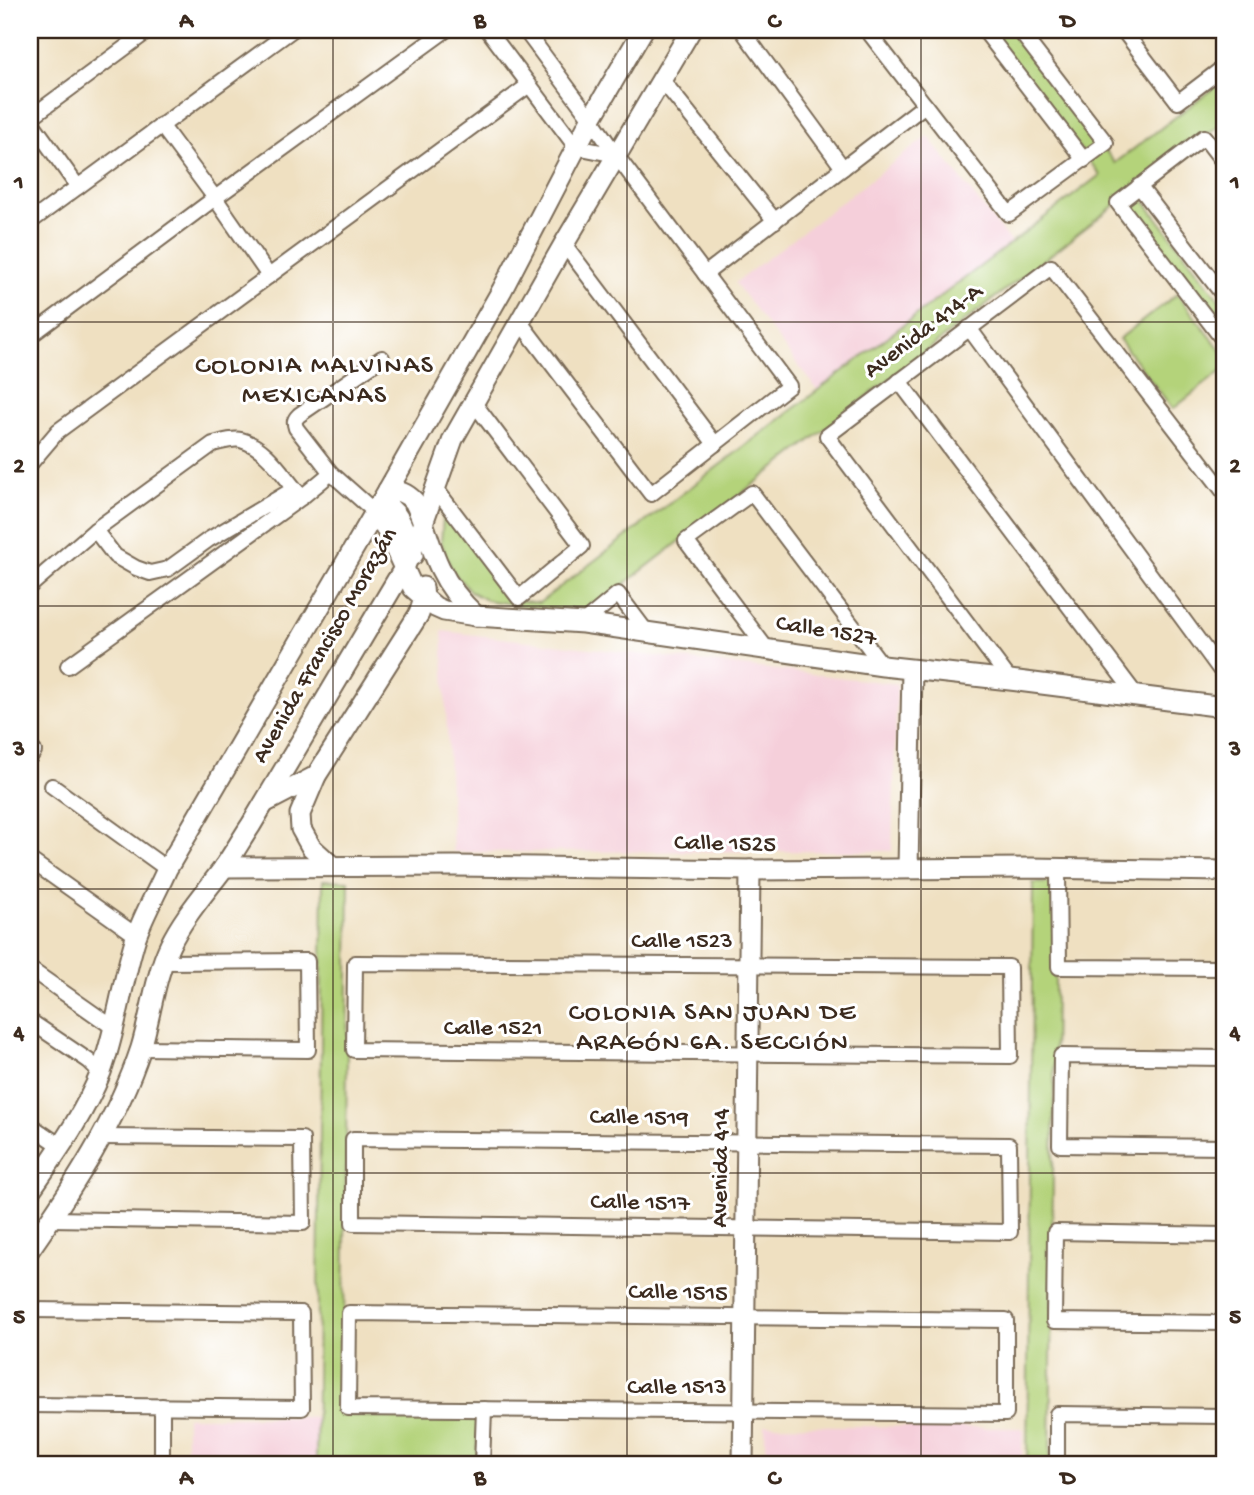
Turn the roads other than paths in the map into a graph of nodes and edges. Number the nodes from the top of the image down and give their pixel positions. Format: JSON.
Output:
{"nodes":[{"id":1,"x":149,"y":30,"type":"edge"},
{"id":2,"x":292,"y":30,"type":"edge"},
{"id":3,"x":446,"y":30,"type":"edge"},
{"id":4,"x":488,"y":30,"type":"edge"},
{"id":5,"x":526,"y":30,"type":"edge"},
{"id":6,"x":643,"y":30,"type":"edge"},
{"id":7,"x":691,"y":30,"type":"edge"},
{"id":8,"x":742,"y":30,"type":"edge"},
{"id":9,"x":867,"y":30,"type":"edge"},
{"id":10,"x":984,"y":30,"type":"edge"},
{"id":11,"x":1019,"y":30,"type":"edge"},
{"id":12,"x":1123,"y":30,"type":"edge"},
{"id":13,"x":1224,"y":67,"type":"edge"},
{"id":14,"x":663,"y":80,"type":"junction"},
{"id":15,"x":529,"y":85,"type":"junction"},
{"id":16,"x":925,"y":105,"type":"junction"},
{"id":17,"x":30,"y":119,"type":"edge"},
{"id":18,"x":591,"y":119,"type":"junction"},
{"id":19,"x":161,"y":125,"type":"junction"},
{"id":20,"x":576,"y":147,"type":"junction"},
{"id":21,"x":616,"y":155,"type":"junction"},
{"id":22,"x":1084,"y":160,"type":"junction"},
{"id":23,"x":1224,"y":163,"type":"edge"},
{"id":24,"x":843,"y":168,"type":"junction"},
{"id":25,"x":1139,"y":186,"type":"junction"},
{"id":26,"x":78,"y":187,"type":"junction"},
{"id":27,"x":215,"y":198,"type":"junction"},
{"id":28,"x":775,"y":221,"type":"junction"},
{"id":29,"x":30,"y":222,"type":"edge"},
{"id":30,"x":564,"y":244,"type":"junction"},
{"id":31,"x":705,"y":274,"type":"junction"},
{"id":32,"x":269,"y":276,"type":"junction"},
{"id":33,"x":1224,"y":296,"type":"edge"},
{"id":34,"x":520,"y":322,"type":"junction"},
{"id":35,"x":969,"y":328,"type":"junction"},
{"id":36,"x":30,"y":336,"type":"edge"},
{"id":37,"x":1224,"y":341,"type":"edge"},
{"id":38,"x":382,"y":359,"type":"dead end"},
{"id":39,"x":899,"y":381,"type":"junction"},
{"id":40,"x":474,"y":402,"type":"junction"},
{"id":41,"x":715,"y":444,"type":"junction"},
{"id":42,"x":30,"y":464,"type":"edge"},
{"id":43,"x":331,"y":473,"type":"junction"},
{"id":44,"x":436,"y":489,"type":"junction"},
{"id":45,"x":1224,"y":492,"type":"edge"},
{"id":46,"x":298,"y":493,"type":"junction"},
{"id":47,"x":377,"y":502,"type":"junction"},
{"id":48,"x":423,"y":523,"type":"junction"},
{"id":49,"x":95,"y":530,"type":"junction"},
{"id":50,"x":407,"y":559,"type":"junction"},
{"id":51,"x":30,"y":586,"type":"edge"},
{"id":52,"x":424,"y":599,"type":"junction"},
{"id":53,"x":476,"y":616,"type":"junction"},
{"id":54,"x":583,"y":623,"type":"junction"},
{"id":55,"x":645,"y":631,"type":"junction"},
{"id":56,"x":766,"y":648,"type":"junction"},
{"id":57,"x":68,"y":666,"type":"dead end"},
{"id":58,"x":883,"y":666,"type":"junction"},
{"id":59,"x":912,"y":670,"type":"junction"},
{"id":60,"x":1224,"y":675,"type":"edge"},
{"id":61,"x":1010,"y":680,"type":"junction"},
{"id":62,"x":1136,"y":695,"type":"junction"},
{"id":63,"x":1224,"y":707,"type":"edge"},
{"id":64,"x":316,"y":776,"type":"junction"},
{"id":65,"x":52,"y":786,"type":"dead end"},
{"id":66,"x":265,"y":802,"type":"junction"},
{"id":67,"x":30,"y":860,"type":"edge"},
{"id":68,"x":332,"y":866,"type":"junction"},
{"id":69,"x":224,"y":867,"type":"junction"},
{"id":70,"x":908,"y":868,"type":"junction"},
{"id":71,"x":167,"y":869,"type":"junction"},
{"id":72,"x":1058,"y":869,"type":"junction"},
{"id":73,"x":750,"y":870,"type":"junction"},
{"id":74,"x":1224,"y":871,"type":"edge"},
{"id":75,"x":137,"y":936,"type":"junction"},
{"id":76,"x":163,"y":962,"type":"junction"},
{"id":77,"x":749,"y":965,"type":"junction"},
{"id":78,"x":1224,"y":968,"type":"edge"},
{"id":79,"x":30,"y":969,"type":"edge"},
{"id":80,"x":30,"y":1021,"type":"edge"},
{"id":81,"x":114,"y":1028,"type":"junction"},
{"id":82,"x":141,"y":1048,"type":"junction"},
{"id":83,"x":354,"y":1050,"type":"joint"},
{"id":84,"x":748,"y":1054,"type":"junction"},
{"id":85,"x":1010,"y":1056,"type":"joint"},
{"id":86,"x":1224,"y":1058,"type":"edge"},
{"id":87,"x":100,"y":1072,"type":"junction"},
{"id":88,"x":30,"y":1125,"type":"edge"},
{"id":89,"x":101,"y":1137,"type":"junction"},
{"id":90,"x":747,"y":1143,"type":"junction"},
{"id":91,"x":61,"y":1146,"type":"junction"},
{"id":92,"x":1224,"y":1147,"type":"edge"},
{"id":93,"x":30,"y":1191,"type":"edge"},
{"id":94,"x":50,"y":1219,"type":"junction"},
{"id":95,"x":353,"y":1223,"type":"joint"},
{"id":96,"x":746,"y":1228,"type":"junction"},
{"id":97,"x":1010,"y":1232,"type":"joint"},
{"id":98,"x":1224,"y":1235,"type":"edge"},
{"id":99,"x":30,"y":1249,"type":"edge"},
{"id":100,"x":30,"y":1310,"type":"edge"},
{"id":101,"x":745,"y":1318,"type":"junction"},
{"id":102,"x":1224,"y":1323,"type":"edge"},
{"id":103,"x":30,"y":1405,"type":"edge"},
{"id":104,"x":162,"y":1406,"type":"junction"},
{"id":105,"x":348,"y":1408,"type":"joint"},
{"id":106,"x":484,"y":1409,"type":"junction"},
{"id":107,"x":744,"y":1411,"type":"junction"},
{"id":108,"x":1006,"y":1414,"type":"joint"},
{"id":109,"x":1224,"y":1416,"type":"edge"},
{"id":110,"x":162,"y":1465,"type":"edge"},
{"id":111,"x":482,"y":1465,"type":"edge"},
{"id":112,"x":743,"y":1465,"type":"edge"},
{"id":113,"x":1057,"y":1465,"type":"edge"}],
"edges":[{"from":1,"to":17,"type":"street"},
{"from":2,"to":19,"type":"street"},
{"from":3,"to":27,"type":"street"},
{"from":4,"to":15,"type":"street"},
{"from":5,"to":18,"type":"street"},
{"from":6,"to":18,"type":"street","name":"Avenida Francisco Morazán"},
{"from":7,"to":14,"type":"street","name":"Avenida Francisco Morazán"},
{"from":8,"to":24,"type":"street"},
{"from":9,"to":16,"type":"street"},
{"from":10,"to":22,"type":"street"},
{"from":11,"to":22,"type":"street"},
{"from":12,"to":13,"type":"street"},
{"from":14,"to":21,"type":"street","name":"Avenida Francisco Morazán"},
{"from":14,"to":28,"type":"street"},
{"from":15,"to":20,"type":"street"},
{"from":15,"to":32,"type":"street"},
{"from":16,"to":22,"type":"street"},
{"from":16,"to":24,"type":"street"},
{"from":17,"to":26,"type":"street"},
{"from":18,"to":20,"type":"street","name":"Avenida Francisco Morazán"},
{"from":18,"to":21,"type":"street"},
{"from":19,"to":26,"type":"street"},
{"from":19,"to":27,"type":"street"},
{"from":20,"to":21,"type":"street"},
{"from":20,"to":47,"type":"street","name":"Avenida Francisco Morazán"},
{"from":21,"to":30,"type":"street","name":"Avenida Francisco Morazán"},
{"from":21,"to":31,"type":"street"},
{"from":23,"to":25,"type":"street"},
{"from":24,"to":28,"type":"street"},
{"from":25,"to":33,"type":"street"},
{"from":25,"to":37,"type":"street"},
{"from":26,"to":29,"type":"street"},
{"from":27,"to":32,"type":"street"},
{"from":27,"to":36,"type":"street"},
{"from":28,"to":31,"type":"street"},
{"from":30,"to":34,"type":"street","name":"Avenida Francisco Morazán"},
{"from":30,"to":41,"type":"street"},
{"from":31,"to":41,"type":"street"},
{"from":32,"to":42,"type":"street"},
{"from":34,"to":40,"type":"street","name":"Avenida Francisco Morazán"},
{"from":34,"to":41,"type":"street"},
{"from":35,"to":39,"type":"street","name":"Avenida 414-A"},
{"from":35,"to":45,"type":"street","name":"Avenida 414-A"},
{"from":35,"to":60,"type":"street"},
{"from":38,"to":43,"type":"street"},
{"from":39,"to":61,"type":"street","name":"Avenida 414-A"},
{"from":39,"to":62,"type":"street"},
{"from":40,"to":44,"type":"street","name":"Avenida Francisco Morazán"},
{"from":40,"to":44,"type":"street"},
{"from":43,"to":46,"type":"street"},
{"from":43,"to":47,"type":"street"},
{"from":44,"to":48,"type":"street","name":"Avenida Francisco Morazán"},
{"from":46,"to":49,"type":"street"},
{"from":46,"to":49,"type":"street"},
{"from":46,"to":57,"type":"street"},
{"from":47,"to":48,"type":"street"},
{"from":47,"to":50,"type":"street"},
{"from":47,"to":71,"type":"street","name":"Avenida Francisco Morazán"},
{"from":48,"to":50,"type":"street","name":"Avenida Francisco Morazán"},
{"from":48,"to":53,"type":"street"},
{"from":49,"to":51,"type":"street"},
{"from":50,"to":52,"type":"street"},
{"from":50,"to":66,"type":"street","name":"Avenida Francisco Morazán"},
{"from":52,"to":53,"type":"street","name":"Calle 1527"},
{"from":52,"to":64,"type":"street"},
{"from":53,"to":54,"type":"street","name":"Calle 1527"},
{"from":54,"to":55,"type":"street","name":"Calle 1527"},
{"from":54,"to":55,"type":"street"},
{"from":55,"to":56,"type":"street","name":"Calle 1527"},
{"from":56,"to":58,"type":"street","name":"Calle 1527"},
{"from":56,"to":58,"type":"street"},
{"from":58,"to":59,"type":"street","name":"Calle 1527"},
{"from":59,"to":61,"type":"street","name":"Calle 1527"},
{"from":59,"to":70,"type":"street"},
{"from":61,"to":62,"type":"street","name":"Calle 1527"},
{"from":62,"to":63,"type":"street","name":"Calle 1527"},
{"from":64,"to":66,"type":"street"},
{"from":64,"to":68,"type":"street"},
{"from":65,"to":71,"type":"street"},
{"from":66,"to":69,"type":"street","name":"Avenida Francisco Morazán"},
{"from":67,"to":75,"type":"street"},
{"from":68,"to":69,"type":"street","name":"Calle 1525"},
{"from":68,"to":73,"type":"street","name":"Calle 1525"},
{"from":69,"to":76,"type":"street","name":"Avenida Francisco Morazán"},
{"from":70,"to":72,"type":"street","name":"Calle 1525"},
{"from":70,"to":73,"type":"street","name":"Calle 1525"},
{"from":71,"to":75,"type":"street","name":"Avenida Francisco Morazán"},
{"from":72,"to":74,"type":"street","name":"Calle 1525"},
{"from":72,"to":78,"type":"street"},
{"from":73,"to":77,"type":"street","name":"Avenida 414"},
{"from":75,"to":81,"type":"street","name":"Avenida Francisco Morazán"},
{"from":76,"to":82,"type":"street","name":"Avenida Francisco Morazán"},
{"from":76,"to":82,"type":"street"},
{"from":77,"to":83,"type":"street","name":"Calle 1523"},
{"from":77,"to":84,"type":"street","name":"Avenida 414"},
{"from":77,"to":85,"type":"street","name":"Calle 1523"},
{"from":79,"to":81,"type":"street"},
{"from":80,"to":87,"type":"street"},
{"from":81,"to":87,"type":"street","name":"Avenida Francisco Morazán"},
{"from":82,"to":89,"type":"street","name":"Avenida Francisco Morazán"},
{"from":83,"to":84,"type":"street","name":"Calle 1521"},
{"from":84,"to":85,"type":"street","name":"Calle 1521"},
{"from":84,"to":90,"type":"street","name":"Avenida 414"},
{"from":86,"to":92,"type":"street"},
{"from":87,"to":91,"type":"street","name":"Avenida Francisco Morazán"},
{"from":88,"to":91,"type":"street"},
{"from":89,"to":94,"type":"street","name":"Avenida Francisco Morazán"},
{"from":89,"to":94,"type":"street"},
{"from":90,"to":95,"type":"street","name":"Calle 1519"},
{"from":90,"to":96,"type":"street","name":"Avenida 414"},
{"from":90,"to":97,"type":"street","name":"Calle 1519"},
{"from":91,"to":93,"type":"street","name":"Avenida Francisco Morazán"},
{"from":94,"to":99,"type":"street","name":"Avenida Francisco Morazán"},
{"from":95,"to":96,"type":"street","name":"Calle 1517"},
{"from":96,"to":97,"type":"street","name":"Calle 1517"},
{"from":96,"to":101,"type":"street","name":"Avenida 414"},
{"from":98,"to":102,"type":"street"},
{"from":100,"to":104,"type":"street"},
{"from":101,"to":105,"type":"street","name":"Calle 1515"},
{"from":101,"to":107,"type":"street","name":"Avenida 414"},
{"from":101,"to":108,"type":"street","name":"Calle 1515"},
{"from":103,"to":104,"type":"street"},
{"from":104,"to":110,"type":"street"},
{"from":105,"to":106,"type":"street","name":"Calle 1513"},
{"from":106,"to":107,"type":"street","name":"Calle 1513"},
{"from":106,"to":111,"type":"street"},
{"from":107,"to":108,"type":"street","name":"Calle 1513"},
{"from":107,"to":112,"type":"street","name":"Avenida 414"},
{"from":109,"to":113,"type":"street"}]}
